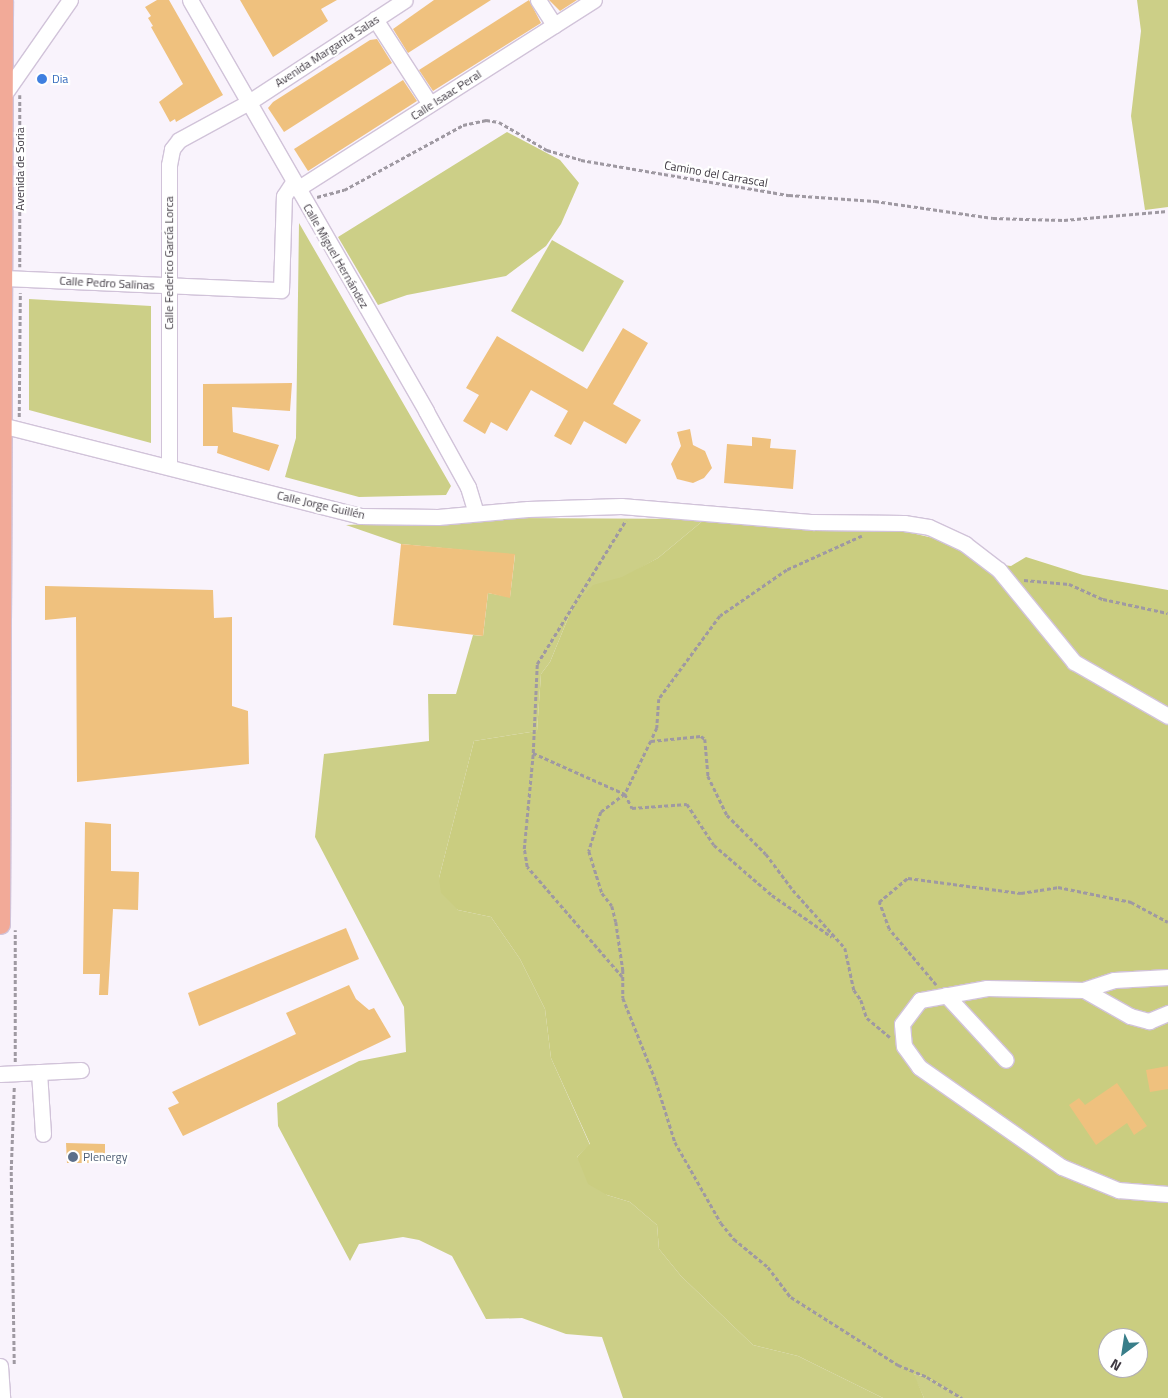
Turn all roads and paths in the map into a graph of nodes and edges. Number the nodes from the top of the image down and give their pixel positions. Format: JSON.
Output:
{"nodes":[{"id":1,"x":3,"y":0,"type":"edge"},
{"id":2,"x":70,"y":0,"type":"edge"},
{"id":3,"x":190,"y":0,"type":"edge"},
{"id":4,"x":405,"y":0,"type":"edge"},
{"id":5,"x":538,"y":0,"type":"edge"},
{"id":6,"x":594,"y":0,"type":"edge"},
{"id":7,"x":375,"y":19,"type":"junction"},
{"id":8,"x":554,"y":25,"type":"junction"},
{"id":9,"x":8,"y":95,"type":"edge"},
{"id":10,"x":249,"y":102,"type":"junction"},
{"id":11,"x":430,"y":104,"type":"junction"},
{"id":12,"x":298,"y":190,"type":"junction"},
{"id":13,"x":1168,"y":211,"type":"edge"},
{"id":14,"x":11,"y":276,"type":"junction"},
{"id":15,"x":20,"y":285,"type":"dead end"},
{"id":16,"x":170,"y":287,"type":"junction"},
{"id":17,"x":19,"y":420,"type":"dead end"},
{"id":18,"x":1,"y":425,"type":"edge"},
{"id":19,"x":169,"y":467,"type":"junction"},
{"id":20,"x":633,"y":507,"type":"junction"},
{"id":21,"x":476,"y":514,"type":"junction"},
{"id":22,"x":872,"y":524,"type":"junction"},
{"id":23,"x":0,"y":556,"type":"edge"},
{"id":24,"x":1007,"y":582,"type":"junction"},
{"id":25,"x":1168,"y":613,"type":"edge"},
{"id":26,"x":0,"y":658,"type":"edge"},
{"id":27,"x":1168,"y":716,"type":"edge"},
{"id":28,"x":651,"y":741,"type":"junction"},
{"id":29,"x":533,"y":753,"type":"junction"},
{"id":30,"x":0,"y":788,"type":"edge"},
{"id":31,"x":625,"y":794,"type":"junction"},
{"id":32,"x":0,"y":878,"type":"edge"},
{"id":33,"x":1168,"y":922,"type":"edge"},
{"id":34,"x":8,"y":925,"type":"edge"},
{"id":35,"x":838,"y":940,"type":"junction"},
{"id":36,"x":1168,"y":977,"type":"edge"},
{"id":37,"x":623,"y":979,"type":"junction"},
{"id":38,"x":1084,"y":990,"type":"junction"},
{"id":39,"x":946,"y":996,"type":"junction"},
{"id":40,"x":1168,"y":1013,"type":"edge"},
{"id":41,"x":904,"y":1046,"type":"junction"},
{"id":42,"x":1006,"y":1060,"type":"dead end"},
{"id":43,"x":80,"y":1070,"type":"dead end"},
{"id":44,"x":39,"y":1072,"type":"junction"},
{"id":45,"x":7,"y":1074,"type":"edge"},
{"id":46,"x":43,"y":1134,"type":"dead end"},
{"id":47,"x":1168,"y":1194,"type":"edge"},
{"id":48,"x":7,"y":1367,"type":"edge"},
{"id":49,"x":2,"y":1398,"type":"edge"},
{"id":50,"x":962,"y":1398,"type":"edge"}],
"edges":[{"from":1,"to":9,"type":"main road","name":"Avenida de Soria"},
{"from":2,"to":9,"type":"street"},
{"from":3,"to":10,"type":"street","name":"Calle Miguel Hernández"},
{"from":4,"to":7,"type":"street","name":"Avenida Margarita Salas"},
{"from":5,"to":8,"type":"street"},
{"from":6,"to":8,"type":"street","name":"Calle Isaac Peral"},
{"from":7,"to":10,"type":"street","name":"Avenida Margarita Salas"},
{"from":7,"to":11,"type":"street"},
{"from":8,"to":11,"type":"street","name":"Calle Isaac Peral"},
{"from":9,"to":14,"type":"main road","name":"Avenida de Soria"},
{"from":9,"to":14,"type":"path","name":"Avenida de Soria"},
{"from":10,"to":12,"type":"street","name":"Calle Miguel Hernández"},
{"from":10,"to":16,"type":"street","name":"Calle Federico García Lorca"},
{"from":11,"to":12,"type":"street","name":"Calle Isaac Peral"},
{"from":12,"to":13,"type":"path","name":"Camino del Carrascal"},
{"from":12,"to":16,"type":"street","name":"Calle Pedro Salinas"},
{"from":12,"to":21,"type":"street","name":"Calle Miguel Hernández"},
{"from":14,"to":16,"type":"street","name":"Calle Pedro Salinas"},
{"from":14,"to":18,"type":"main road","name":"Avenida de Soria"},
{"from":15,"to":17,"type":"path"},
{"from":16,"to":19,"type":"street","name":"Calle Federico García Lorca"},
{"from":18,"to":19,"type":"street","name":"Calle Jorge Guillén"},
{"from":18,"to":23,"type":"main road","name":"Avenida de Soria"},
{"from":19,"to":21,"type":"street","name":"Calle Jorge Guillén"},
{"from":20,"to":21,"type":"street","name":"Calle Jorge Guillén"},
{"from":20,"to":22,"type":"street","name":"Calle Jorge Guillén"},
{"from":20,"to":29,"type":"path"},
{"from":22,"to":24,"type":"street","name":"Calle Jorge Guillén"},
{"from":22,"to":28,"type":"path"},
{"from":23,"to":26,"type":"main road","name":"Avenida de Soria"},
{"from":24,"to":25,"type":"path"},
{"from":24,"to":27,"type":"street","name":"Calle Jorge Guillén"},
{"from":26,"to":30,"type":"main road","name":"Avenida de Soria"},
{"from":28,"to":31,"type":"path"},
{"from":28,"to":35,"type":"path"},
{"from":29,"to":31,"type":"path"},
{"from":29,"to":37,"type":"path"},
{"from":30,"to":32,"type":"main road","name":"Avenida de Soria"},
{"from":31,"to":35,"type":"path"},
{"from":31,"to":37,"type":"path"},
{"from":32,"to":34,"type":"main road","name":"Avenida de Soria"},
{"from":33,"to":39,"type":"path"},
{"from":34,"to":45,"type":"path"},
{"from":35,"to":41,"type":"path"},
{"from":36,"to":38,"type":"street"},
{"from":37,"to":50,"type":"path"},
{"from":38,"to":39,"type":"street"},
{"from":38,"to":40,"type":"street"},
{"from":39,"to":41,"type":"street"},
{"from":39,"to":42,"type":"street"},
{"from":41,"to":47,"type":"street"},
{"from":43,"to":44,"type":"street"},
{"from":44,"to":45,"type":"street"},
{"from":44,"to":46,"type":"street"},
{"from":45,"to":48,"type":"path"},
{"from":48,"to":49,"type":"street"}]}
